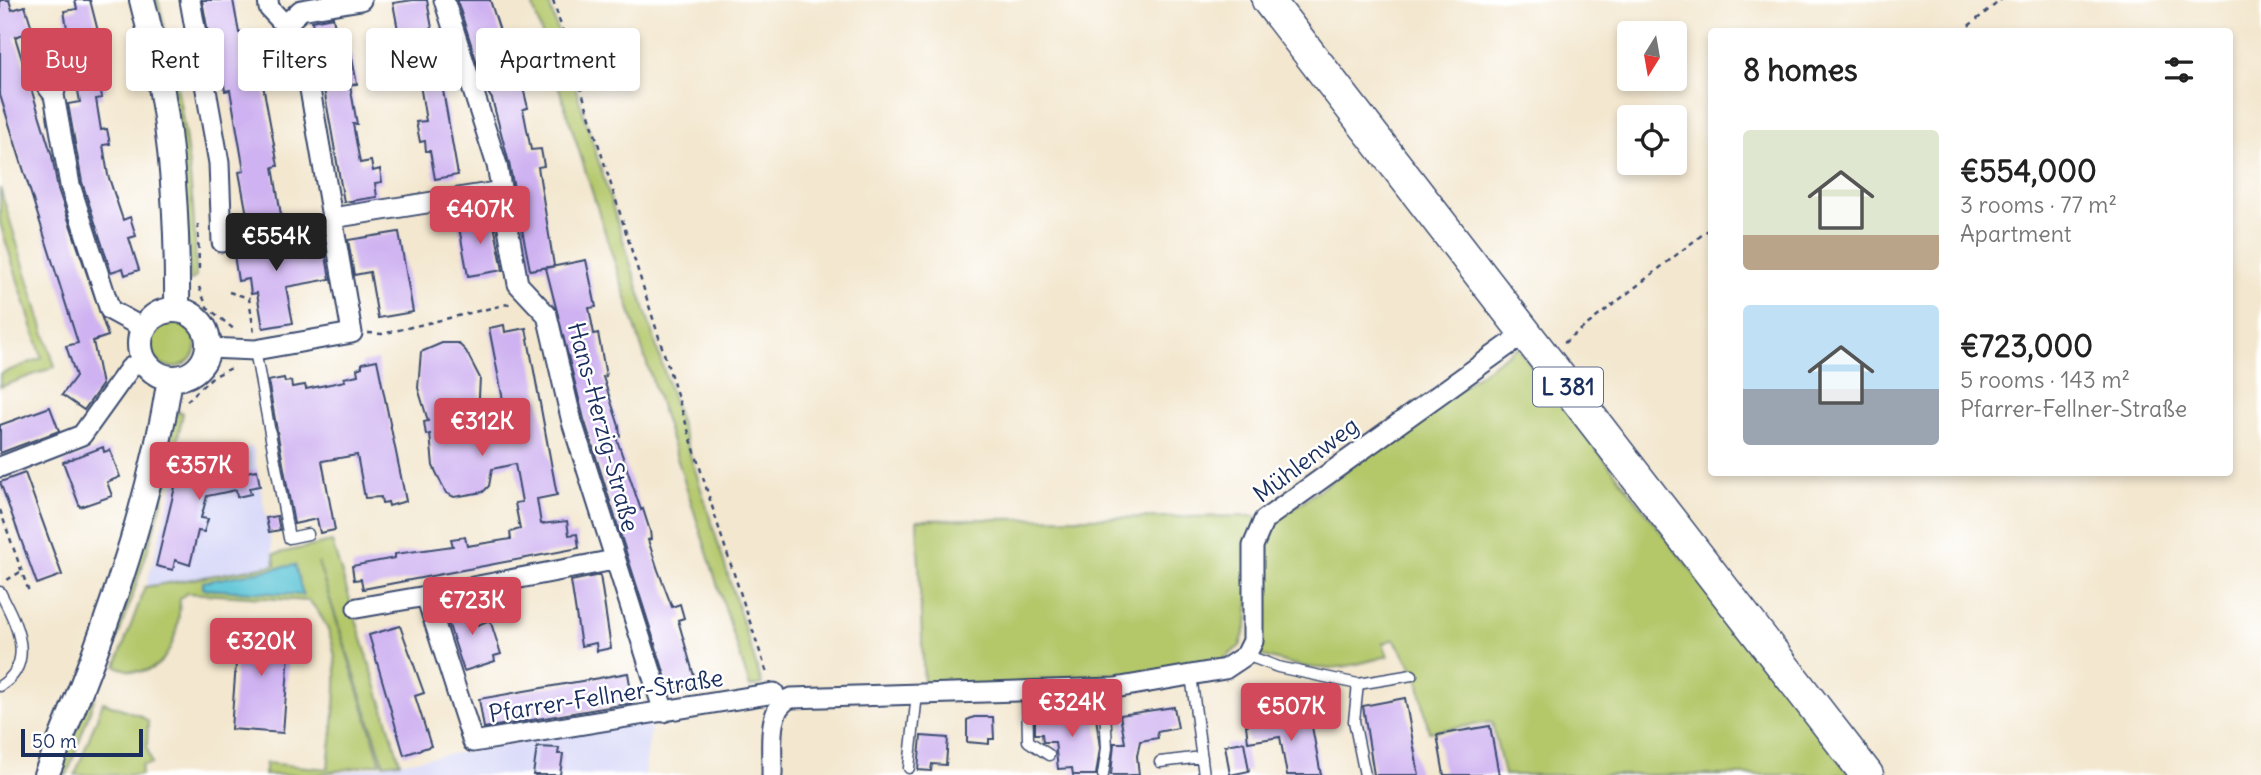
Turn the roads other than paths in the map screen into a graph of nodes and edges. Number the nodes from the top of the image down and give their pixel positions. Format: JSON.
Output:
{"nodes":[{"id":1,"x":142,"y":0,"type":"edge"},
{"id":2,"x":190,"y":0,"type":"edge"},
{"id":3,"x":268,"y":0,"type":"edge"},
{"id":4,"x":361,"y":0,"type":"edge"},
{"id":5,"x":444,"y":0,"type":"edge"},
{"id":6,"x":1268,"y":0,"type":"edge"},
{"id":7,"x":285,"y":25,"type":"junction"},
{"id":8,"x":54,"y":95,"type":"dead end"},
{"id":9,"x":502,"y":191,"type":"junction"},
{"id":10,"x":332,"y":218,"type":"junction"},
{"id":11,"x":261,"y":235,"type":"dead end"},
{"id":12,"x":222,"y":242,"type":"dead end"},
{"id":13,"x":177,"y":310,"type":"junction"},
{"id":14,"x":143,"y":328,"type":"junction"},
{"id":15,"x":1525,"y":333,"type":"junction"},
{"id":16,"x":208,"y":348,"type":"junction"},
{"id":17,"x":255,"y":350,"type":"junction"},
{"id":18,"x":143,"y":360,"type":"junction"},
{"id":19,"x":170,"y":379,"type":"junction"},
{"id":20,"x":0,"y":467,"type":"edge"},
{"id":21,"x":308,"y":534,"type":"dead end"},
{"id":22,"x":614,"y":561,"type":"junction"},
{"id":23,"x":0,"y":592,"type":"edge"},
{"id":24,"x":426,"y":596,"type":"junction"},
{"id":25,"x":357,"y":608,"type":"dead end"},
{"id":26,"x":1246,"y":655,"type":"junction"},
{"id":27,"x":1191,"y":675,"type":"junction"},
{"id":28,"x":1412,"y":675,"type":"dead end"},
{"id":29,"x":1358,"y":684,"type":"junction"},
{"id":30,"x":0,"y":686,"type":"edge"},
{"id":31,"x":1104,"y":689,"type":"junction"},
{"id":32,"x":1027,"y":692,"type":"junction"},
{"id":33,"x":774,"y":693,"type":"road end"},
{"id":34,"x":917,"y":694,"type":"junction"},
{"id":35,"x":664,"y":712,"type":"junction"},
{"id":36,"x":1049,"y":755,"type":"dead end"},
{"id":37,"x":1202,"y":757,"type":"junction"},
{"id":38,"x":1160,"y":762,"type":"dead end"},
{"id":39,"x":909,"y":768,"type":"dead end"},
{"id":40,"x":46,"y":775,"type":"edge"},
{"id":41,"x":772,"y":775,"type":"edge"},
{"id":42,"x":1103,"y":775,"type":"edge"},
{"id":43,"x":1204,"y":775,"type":"edge"},
{"id":44,"x":1365,"y":775,"type":"edge"},
{"id":45,"x":1867,"y":775,"type":"edge"}],
"edges":[{"from":1,"to":13,"type":"street"},
{"from":2,"to":12,"type":"street"},
{"from":3,"to":7,"type":"street"},
{"from":4,"to":7,"type":"street"},
{"from":5,"to":9,"type":"street","name":"Hans-Herzig-Straße"},
{"from":6,"to":15,"type":"main road","number":"L 381"},
{"from":7,"to":10,"type":"street"},
{"from":8,"to":14,"type":"street"},
{"from":9,"to":10,"type":"street"},
{"from":9,"to":22,"type":"street","name":"Hans-Herzig-Straße"},
{"from":10,"to":11,"type":"lane"},
{"from":10,"to":17,"type":"street"},
{"from":13,"to":14,"type":"street"},
{"from":13,"to":16,"type":"street"},
{"from":14,"to":18,"type":"street"},
{"from":15,"to":26,"type":"street","name":"Mühlenweg"},
{"from":15,"to":45,"type":"main road","number":"L 381"},
{"from":16,"to":17,"type":"street"},
{"from":16,"to":19,"type":"street"},
{"from":17,"to":21,"type":"lane"},
{"from":18,"to":19,"type":"street"},
{"from":18,"to":20,"type":"street"},
{"from":19,"to":40,"type":"street"},
{"from":22,"to":24,"type":"street"},
{"from":22,"to":35,"type":"street","name":"Hans-Herzig-Straße"},
{"from":23,"to":30,"type":"lane"},
{"from":24,"to":25,"type":"street"},
{"from":24,"to":35,"type":"street","name":"Pfarrer-Fellner-Straße"},
{"from":26,"to":27,"type":"street"},
{"from":26,"to":29,"type":"lane"},
{"from":27,"to":31,"type":"street"},
{"from":27,"to":37,"type":"lane"},
{"from":28,"to":29,"type":"lane"},
{"from":29,"to":44,"type":"lane"},
{"from":31,"to":32,"type":"street"},
{"from":31,"to":42,"type":"lane"},
{"from":32,"to":34,"type":"street"},
{"from":32,"to":36,"type":"lane"},
{"from":33,"to":35,"type":"street","name":"Pfarrer-Fellner-Straße"},
{"from":34,"to":39,"type":"lane"},
{"from":34,"to":41,"type":"street"},
{"from":37,"to":38,"type":"lane"},
{"from":37,"to":43,"type":"lane"}]}
